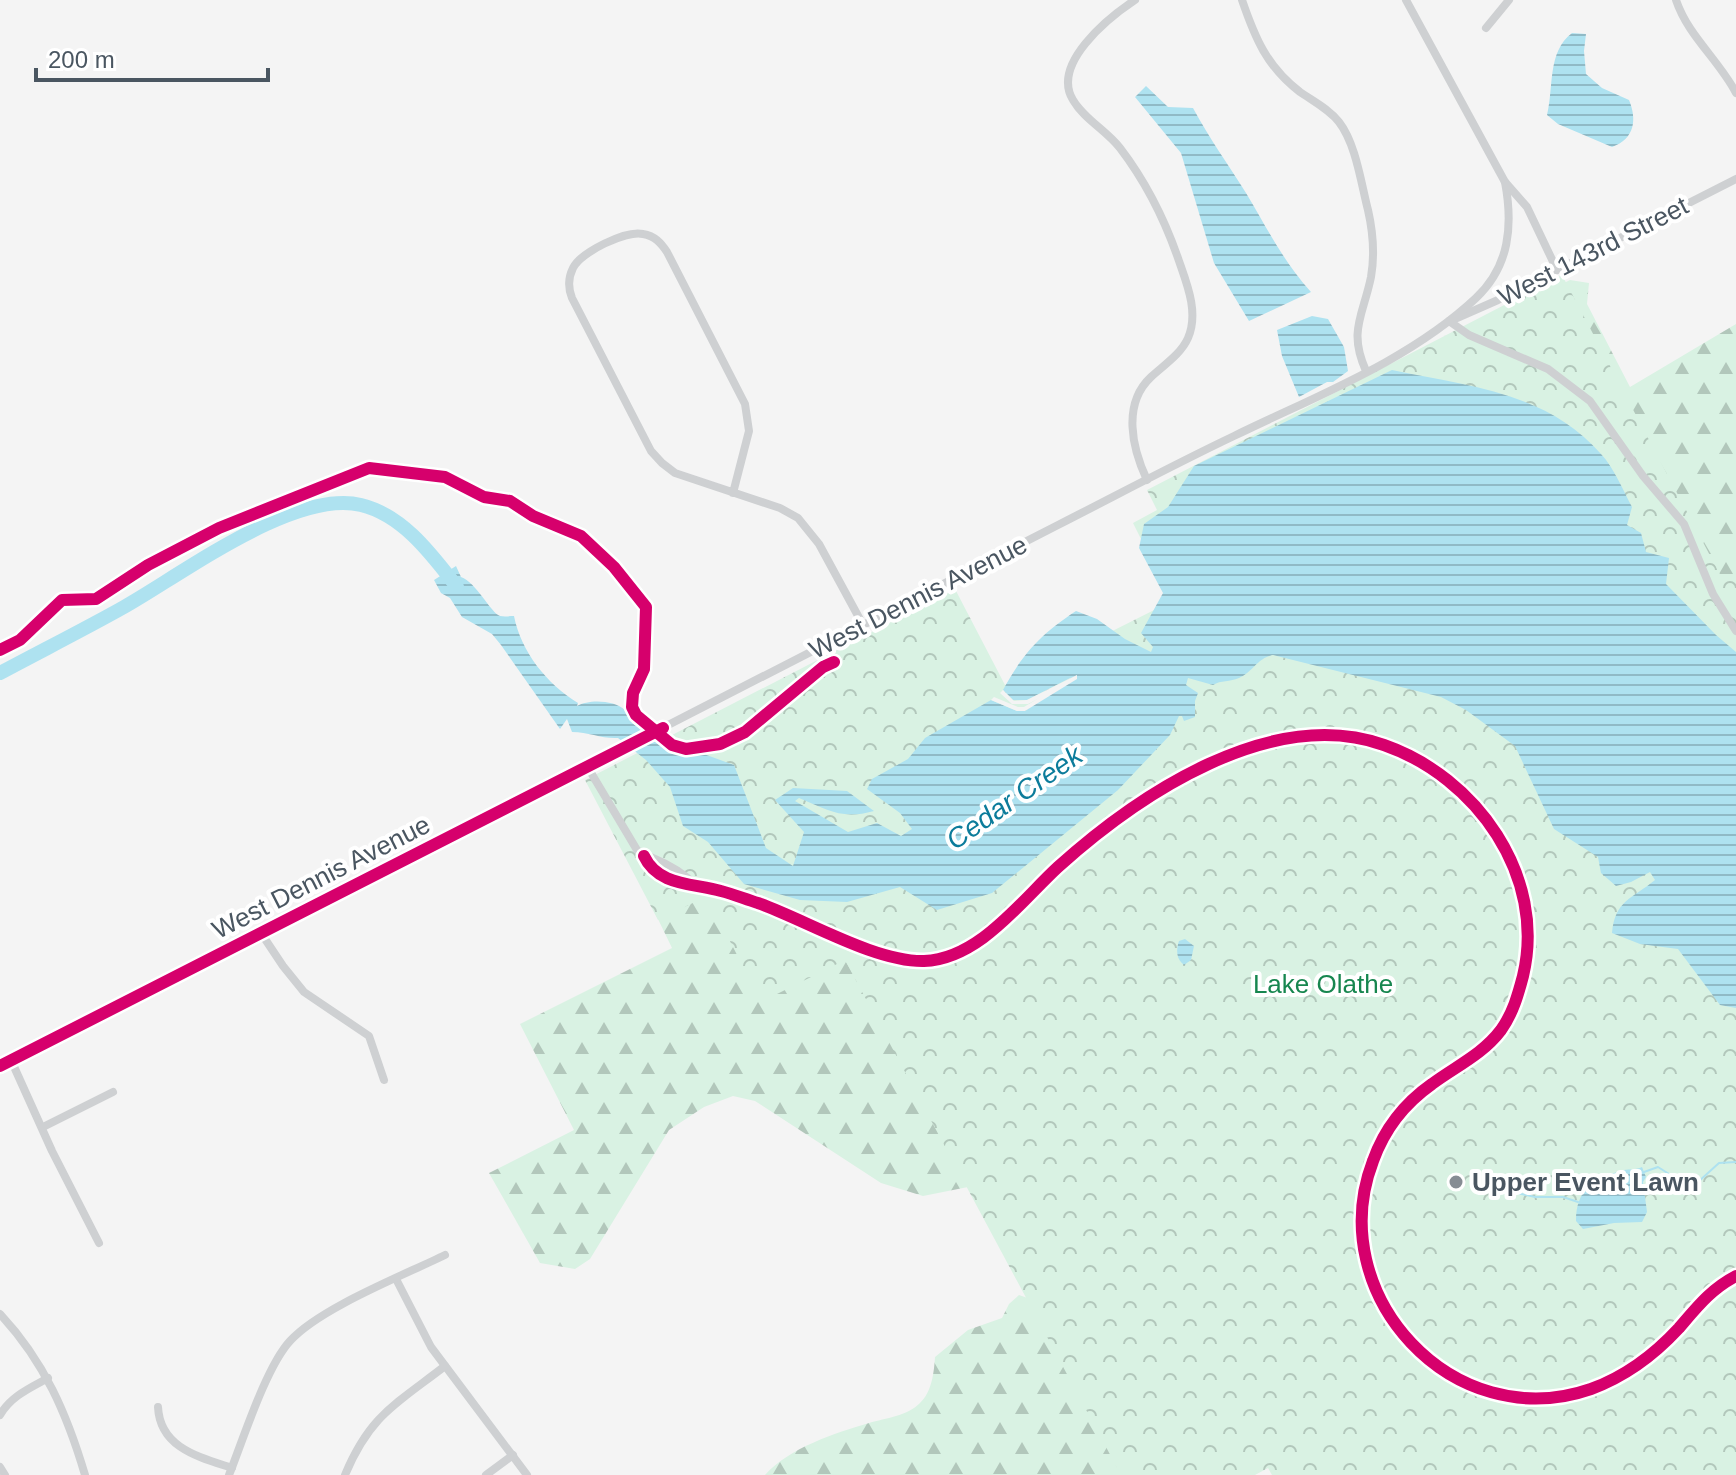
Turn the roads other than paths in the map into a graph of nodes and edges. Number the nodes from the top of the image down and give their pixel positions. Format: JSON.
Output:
{"nodes":[{"id":1,"x":1135,"y":0,"type":"edge"},
{"id":2,"x":1242,"y":0,"type":"edge"},
{"id":3,"x":1406,"y":0,"type":"edge"},
{"id":4,"x":1509,"y":0,"type":"edge"},
{"id":5,"x":1676,"y":0,"type":"edge"},
{"id":6,"x":1486,"y":28,"type":"dead end"},
{"id":7,"x":1735,"y":88,"type":"edge"},
{"id":8,"x":1736,"y":179,"type":"edge"},
{"id":9,"x":1505,"y":182,"type":"junction"},
{"id":10,"x":1557,"y":270,"type":"junction"},
{"id":11,"x":1449,"y":321,"type":"junction"},
{"id":12,"x":1366,"y":371,"type":"junction"},
{"id":13,"x":1147,"y":480,"type":"junction"},
{"id":14,"x":733,"y":493,"type":"junction"},
{"id":15,"x":863,"y":625,"type":"junction"},
{"id":16,"x":1736,"y":631,"type":"edge"},
{"id":17,"x":587,"y":766,"type":"junction"},
{"id":18,"x":261,"y":933,"type":"junction"},
{"id":19,"x":11,"y":1060,"type":"junction"},
{"id":20,"x":0,"y":1066,"type":"edge"},
{"id":21,"x":384,"y":1080,"type":"dead end"},
{"id":22,"x":113,"y":1092,"type":"dead end"},
{"id":23,"x":43,"y":1127,"type":"junction"},
{"id":24,"x":99,"y":1243,"type":"dead end"},
{"id":25,"x":445,"y":1255,"type":"dead end"},
{"id":26,"x":1736,"y":1276,"type":"edge"},
{"id":27,"x":396,"y":1279,"type":"junction"},
{"id":28,"x":0,"y":1314,"type":"edge"},
{"id":29,"x":445,"y":1366,"type":"junction"},
{"id":30,"x":48,"y":1378,"type":"junction"},
{"id":31,"x":158,"y":1407,"type":"dead end"},
{"id":32,"x":0,"y":1415,"type":"edge"},
{"id":33,"x":513,"y":1455,"type":"junction"},
{"id":34,"x":0,"y":1467,"type":"edge"},
{"id":35,"x":230,"y":1471,"type":"edge"},
{"id":36,"x":5,"y":1475,"type":"edge"},
{"id":37,"x":85,"y":1475,"type":"edge"},
{"id":38,"x":345,"y":1475,"type":"edge"},
{"id":39,"x":486,"y":1475,"type":"edge"},
{"id":40,"x":527,"y":1475,"type":"edge"}],
"edges":[{"from":1,"to":13,"type":"street"},
{"from":2,"to":12,"type":"street"},
{"from":3,"to":9,"type":"street"},
{"from":4,"to":6,"type":"street"},
{"from":5,"to":7,"type":"street"},
{"from":8,"to":10,"type":"street","name":"West 143rd Street"},
{"from":9,"to":10,"type":"street"},
{"from":9,"to":11,"type":"street"},
{"from":10,"to":11,"type":"street","name":"West 143rd Street"},
{"from":11,"to":12,"type":"street","name":"West Dennis Avenue"},
{"from":11,"to":16,"type":"street"},
{"from":12,"to":13,"type":"street","name":"West Dennis Avenue"},
{"from":13,"to":15,"type":"street","name":"West Dennis Avenue"},
{"from":14,"to":14,"type":"street"},
{"from":14,"to":15,"type":"street"},
{"from":15,"to":17,"type":"street","name":"West Dennis Avenue"},
{"from":17,"to":18,"type":"street","name":"West Dennis Avenue"},
{"from":17,"to":26,"type":"street"},
{"from":18,"to":19,"type":"street","name":"West Dennis Avenue"},
{"from":18,"to":21,"type":"street"},
{"from":19,"to":20,"type":"street","name":"West Dennis Avenue"},
{"from":19,"to":23,"type":"street"},
{"from":22,"to":23,"type":"street"},
{"from":23,"to":24,"type":"street"},
{"from":25,"to":27,"type":"street"},
{"from":27,"to":29,"type":"street"},
{"from":27,"to":35,"type":"street"},
{"from":28,"to":30,"type":"street"},
{"from":29,"to":33,"type":"street"},
{"from":29,"to":38,"type":"street"},
{"from":30,"to":32,"type":"street"},
{"from":30,"to":37,"type":"street"},
{"from":31,"to":35,"type":"street"},
{"from":33,"to":39,"type":"street"},
{"from":33,"to":40,"type":"street"},
{"from":34,"to":36,"type":"street"}]}
